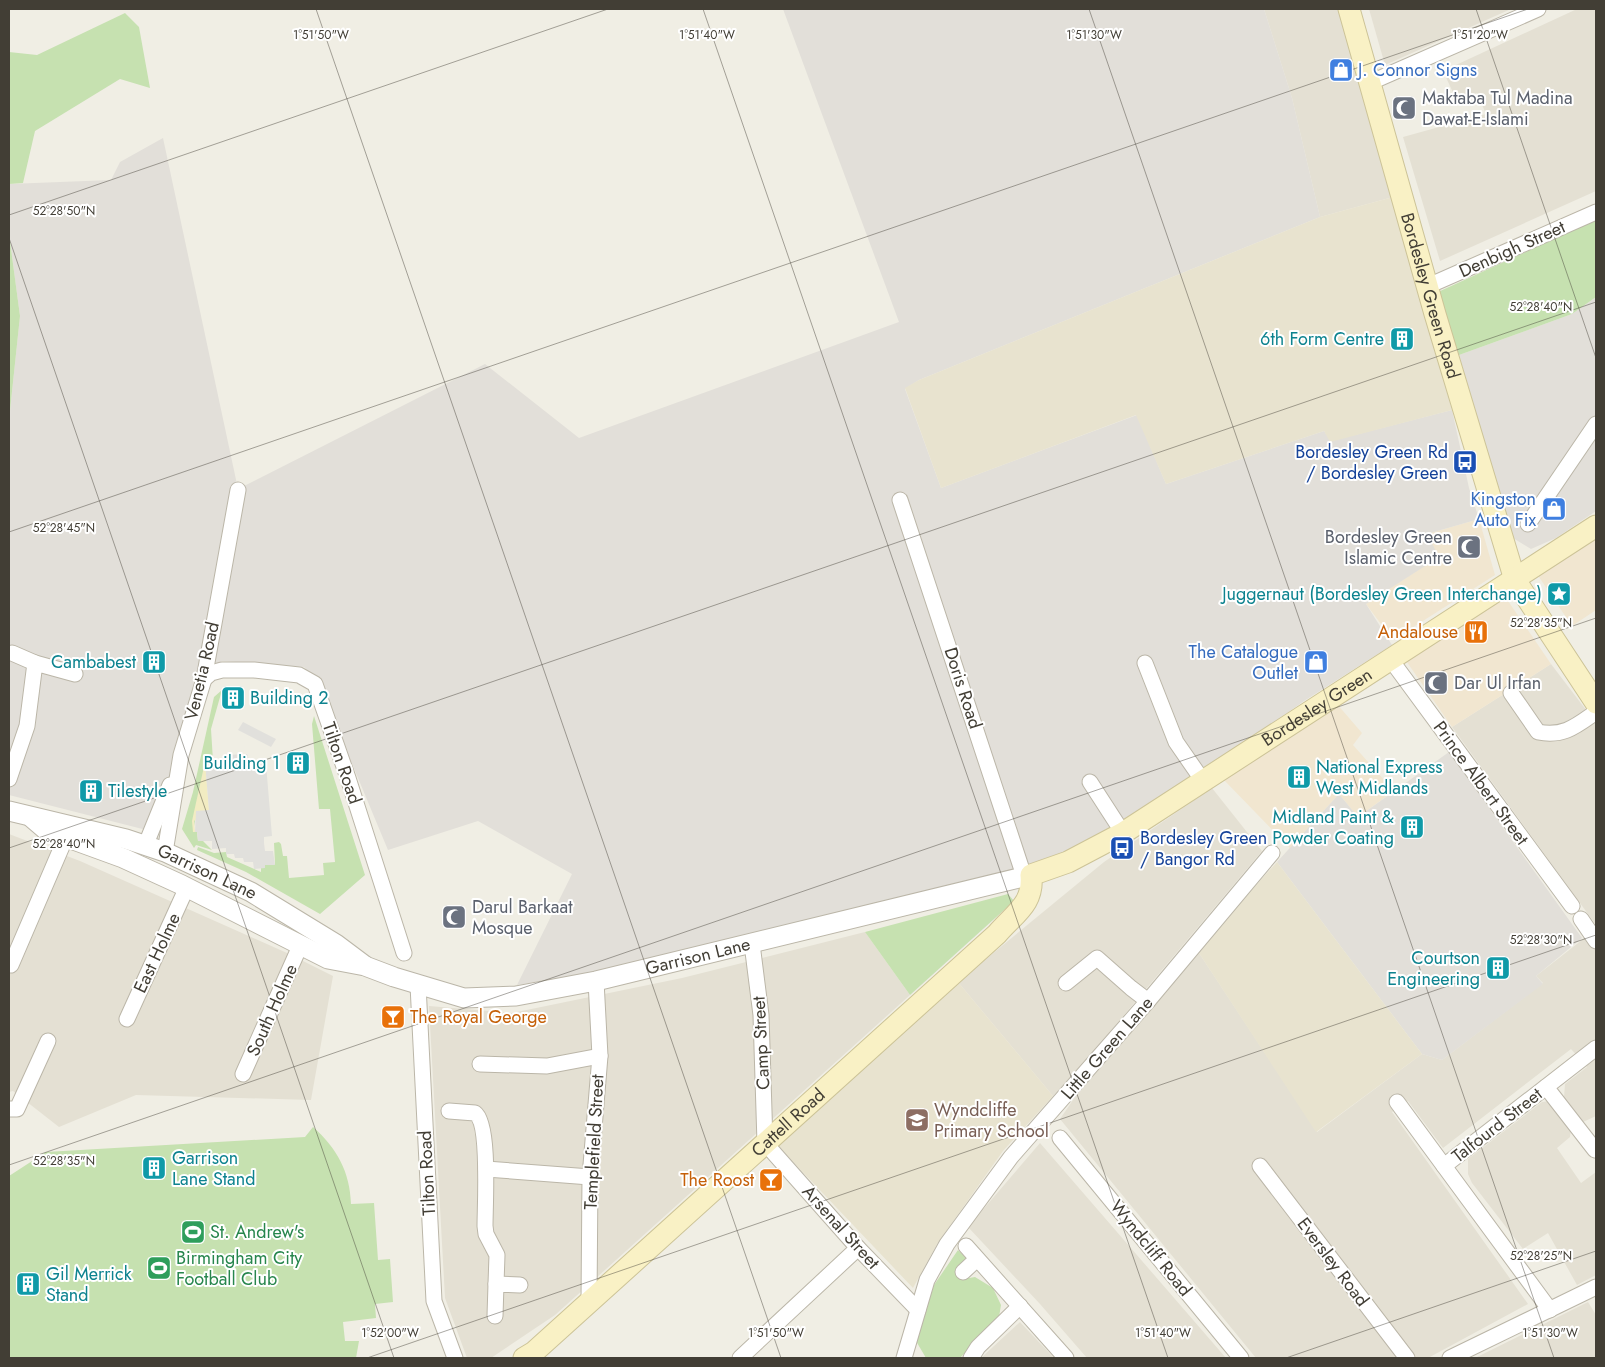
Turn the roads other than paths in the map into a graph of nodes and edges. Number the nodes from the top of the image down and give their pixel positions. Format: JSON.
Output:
{"nodes":[{"id":1,"x":1349,"y":9,"type":"edge"},
{"id":2,"x":1538,"y":9,"type":"edge"},
{"id":3,"x":1369,"y":83,"type":"junction"},
{"id":4,"x":1596,"y":212,"type":"edge"},
{"id":5,"x":1428,"y":286,"type":"junction"},
{"id":6,"x":1596,"y":424,"type":"edge"},
{"id":7,"x":238,"y":490,"type":"dead end"},
{"id":8,"x":900,"y":500,"type":"dead end"},
{"id":9,"x":1528,"y":524,"type":"dead end"},
{"id":10,"x":1596,"y":526,"type":"edge"},
{"id":11,"x":1515,"y":580,"type":"junction"},
{"id":12,"x":12,"y":653,"type":"dead end"},
{"id":13,"x":1391,"y":660,"type":"junction"},
{"id":14,"x":35,"y":663,"type":"junction"},
{"id":15,"x":1146,"y":663,"type":"dead end"},
{"id":16,"x":75,"y":674,"type":"dead end"},
{"id":17,"x":204,"y":680,"type":"junction"},
{"id":18,"x":1510,"y":693,"type":"dead end"},
{"id":19,"x":1596,"y":703,"type":"edge"},
{"id":20,"x":1596,"y":712,"type":"edge"},
{"id":21,"x":181,"y":756,"type":"junction"},
{"id":22,"x":9,"y":779,"type":"edge"},
{"id":23,"x":1203,"y":781,"type":"junction"},
{"id":24,"x":1090,"y":782,"type":"dead end"},
{"id":25,"x":9,"y":811,"type":"edge"},
{"id":26,"x":32,"y":818,"type":"junction"},
{"id":27,"x":1123,"y":833,"type":"junction"},
{"id":28,"x":66,"y":838,"type":"junction"},
{"id":29,"x":146,"y":844,"type":"junction"},
{"id":30,"x":165,"y":852,"type":"junction"},
{"id":31,"x":1272,"y":853,"type":"dead end"},
{"id":32,"x":197,"y":866,"type":"junction"},
{"id":33,"x":156,"y":875,"type":"junction"},
{"id":34,"x":1027,"y":876,"type":"junction"},
{"id":35,"x":187,"y":887,"type":"junction"},
{"id":36,"x":1572,"y":906,"type":"dead end"},
{"id":37,"x":1581,"y":919,"type":"dead end"},
{"id":38,"x":1596,"y":941,"type":"edge"},
{"id":39,"x":752,"y":944,"type":"junction"},
{"id":40,"x":300,"y":946,"type":"junction"},
{"id":41,"x":404,"y":953,"type":"dead end"},
{"id":42,"x":11,"y":965,"type":"dead end"},
{"id":43,"x":365,"y":966,"type":"junction"},
{"id":44,"x":596,"y":980,"type":"junction"},
{"id":45,"x":1066,"y":983,"type":"dead end"},
{"id":46,"x":418,"y":985,"type":"junction"},
{"id":47,"x":1148,"y":1001,"type":"junction"},
{"id":48,"x":127,"y":1019,"type":"dead end"},
{"id":49,"x":48,"y":1041,"type":"dead end"},
{"id":50,"x":1596,"y":1048,"type":"edge"},
{"id":51,"x":600,"y":1056,"type":"junction"},
{"id":52,"x":480,"y":1064,"type":"dead end"},
{"id":53,"x":244,"y":1074,"type":"dead end"},
{"id":54,"x":1546,"y":1087,"type":"junction"},
{"id":55,"x":1397,"y":1102,"type":"dead end"},
{"id":56,"x":9,"y":1109,"type":"edge"},
{"id":57,"x":449,"y":1111,"type":"dead end"},
{"id":58,"x":1060,"y":1138,"type":"dead end"},
{"id":59,"x":765,"y":1143,"type":"junction"},
{"id":60,"x":1595,"y":1150,"type":"edge"},
{"id":61,"x":1260,"y":1166,"type":"dead end"},
{"id":62,"x":1444,"y":1166,"type":"junction"},
{"id":63,"x":486,"y":1170,"type":"junction"},
{"id":64,"x":590,"y":1177,"type":"junction"},
{"id":65,"x":966,"y":1246,"type":"dead end"},
{"id":66,"x":858,"y":1248,"type":"junction"},
{"id":67,"x":977,"y":1259,"type":"junction"},
{"id":68,"x":963,"y":1272,"type":"dead end"},
{"id":69,"x":496,"y":1284,"type":"junction"},
{"id":70,"x":520,"y":1286,"type":"dead end"},
{"id":71,"x":1596,"y":1287,"type":"edge"},
{"id":72,"x":589,"y":1303,"type":"junction"},
{"id":73,"x":1020,"y":1306,"type":"junction"},
{"id":74,"x":918,"y":1310,"type":"junction"},
{"id":75,"x":1550,"y":1310,"type":"junction"},
{"id":76,"x":495,"y":1316,"type":"dead end"},
{"id":77,"x":455,"y":1358,"type":"edge"},
{"id":78,"x":524,"y":1358,"type":"edge"},
{"id":79,"x":740,"y":1358,"type":"edge"},
{"id":80,"x":904,"y":1358,"type":"edge"},
{"id":81,"x":971,"y":1358,"type":"edge"},
{"id":82,"x":1066,"y":1358,"type":"edge"},
{"id":83,"x":1241,"y":1358,"type":"edge"},
{"id":84,"x":1407,"y":1358,"type":"edge"},
{"id":85,"x":1450,"y":1358,"type":"edge"}],
"edges":[{"from":1,"to":3,"type":"main road","name":"Bordesley Green Road"},
{"from":2,"to":3,"type":"street"},
{"from":3,"to":5,"type":"main road","name":"Bordesley Green Road"},
{"from":4,"to":5,"type":"street","name":"Denbigh Street"},
{"from":5,"to":11,"type":"main road","name":"Bordesley Green Road"},
{"from":6,"to":9,"type":"street"},
{"from":7,"to":17,"type":"street","name":"Venetia Road"},
{"from":8,"to":34,"type":"street","name":"Doris Road"},
{"from":10,"to":11,"type":"main road","name":"Bordesley Green"},
{"from":11,"to":13,"type":"main road","name":"Bordesley Green"},
{"from":11,"to":19,"type":"main road","name":"Bordesley Green Road"},
{"from":12,"to":14,"type":"street"},
{"from":13,"to":23,"type":"main road","name":"Bordesley Green"},
{"from":13,"to":36,"type":"street","name":"Prince Albert Street"},
{"from":14,"to":16,"type":"street"},
{"from":14,"to":22,"type":"street"},
{"from":15,"to":23,"type":"street"},
{"from":17,"to":21,"type":"street","name":"Venetia Road"},
{"from":17,"to":41,"type":"street","name":"Tilton Road"},
{"from":18,"to":20,"type":"street"},
{"from":21,"to":29,"type":"street"},
{"from":21,"to":30,"type":"street","name":"Venetia Road"},
{"from":23,"to":27,"type":"main road","name":"Bordesley Green"},
{"from":24,"to":27,"type":"street"},
{"from":25,"to":26,"type":"street","name":"Garrison Lane"},
{"from":26,"to":28,"type":"street","name":"Garrison Lane"},
{"from":26,"to":29,"type":"street","name":"Garrison Lane"},
{"from":27,"to":34,"type":"main road","name":"Bordesley Green"},
{"from":28,"to":33,"type":"street","name":"Garrison Lane"},
{"from":28,"to":42,"type":"street"},
{"from":29,"to":30,"type":"street","name":"Garrison Lane"},
{"from":30,"to":32,"type":"street","name":"Garrison Lane"},
{"from":30,"to":33,"type":"street"},
{"from":31,"to":47,"type":"street","name":"Little Green Lane"},
{"from":32,"to":35,"type":"street"},
{"from":32,"to":43,"type":"street","name":"Garrison Lane"},
{"from":33,"to":35,"type":"street","name":"Garrison Lane"},
{"from":34,"to":39,"type":"street","name":"Garrison Lane"},
{"from":34,"to":59,"type":"main road","name":"Cattell Road"},
{"from":35,"to":40,"type":"street","name":"Garrison Lane"},
{"from":35,"to":48,"type":"street","name":"East Holme"},
{"from":37,"to":38,"type":"street"},
{"from":39,"to":44,"type":"street","name":"Garrison Lane"},
{"from":39,"to":59,"type":"street","name":"Camp Street"},
{"from":40,"to":43,"type":"street","name":"Garrison Lane"},
{"from":40,"to":53,"type":"street","name":"South Holme"},
{"from":43,"to":46,"type":"street","name":"Garrison Lane"},
{"from":44,"to":46,"type":"street","name":"Garrison Lane"},
{"from":44,"to":51,"type":"street","name":"Templefield Street"},
{"from":45,"to":47,"type":"street"},
{"from":46,"to":77,"type":"street","name":"Tilton Road"},
{"from":47,"to":74,"type":"street","name":"Little Green Lane"},
{"from":49,"to":56,"type":"street"},
{"from":50,"to":54,"type":"street","name":"Talfourd Street"},
{"from":51,"to":52,"type":"street"},
{"from":51,"to":64,"type":"street","name":"Templefield Street"},
{"from":54,"to":60,"type":"street"},
{"from":54,"to":62,"type":"street","name":"Talfourd Street"},
{"from":55,"to":62,"type":"street"},
{"from":57,"to":63,"type":"street"},
{"from":58,"to":83,"type":"street","name":"Wyndcliff Road"},
{"from":59,"to":66,"type":"street","name":"Arsenal Street"},
{"from":59,"to":72,"type":"main road","name":"Cattell Road"},
{"from":61,"to":84,"type":"street","name":"Eversley Road"},
{"from":62,"to":75,"type":"street","name":"Talfourd Street"},
{"from":63,"to":64,"type":"street"},
{"from":63,"to":69,"type":"street"},
{"from":64,"to":72,"type":"street","name":"Templefield Street"},
{"from":65,"to":67,"type":"street"},
{"from":66,"to":74,"type":"street","name":"Arsenal Street"},
{"from":66,"to":79,"type":"street"},
{"from":67,"to":68,"type":"street"},
{"from":67,"to":73,"type":"street"},
{"from":69,"to":70,"type":"street"},
{"from":69,"to":76,"type":"street"},
{"from":71,"to":75,"type":"street"},
{"from":72,"to":78,"type":"main road","name":"Cattell Road"},
{"from":73,"to":81,"type":"street"},
{"from":73,"to":82,"type":"street"},
{"from":74,"to":80,"type":"street","name":"Little Green Lane"},
{"from":75,"to":85,"type":"street"}]}
